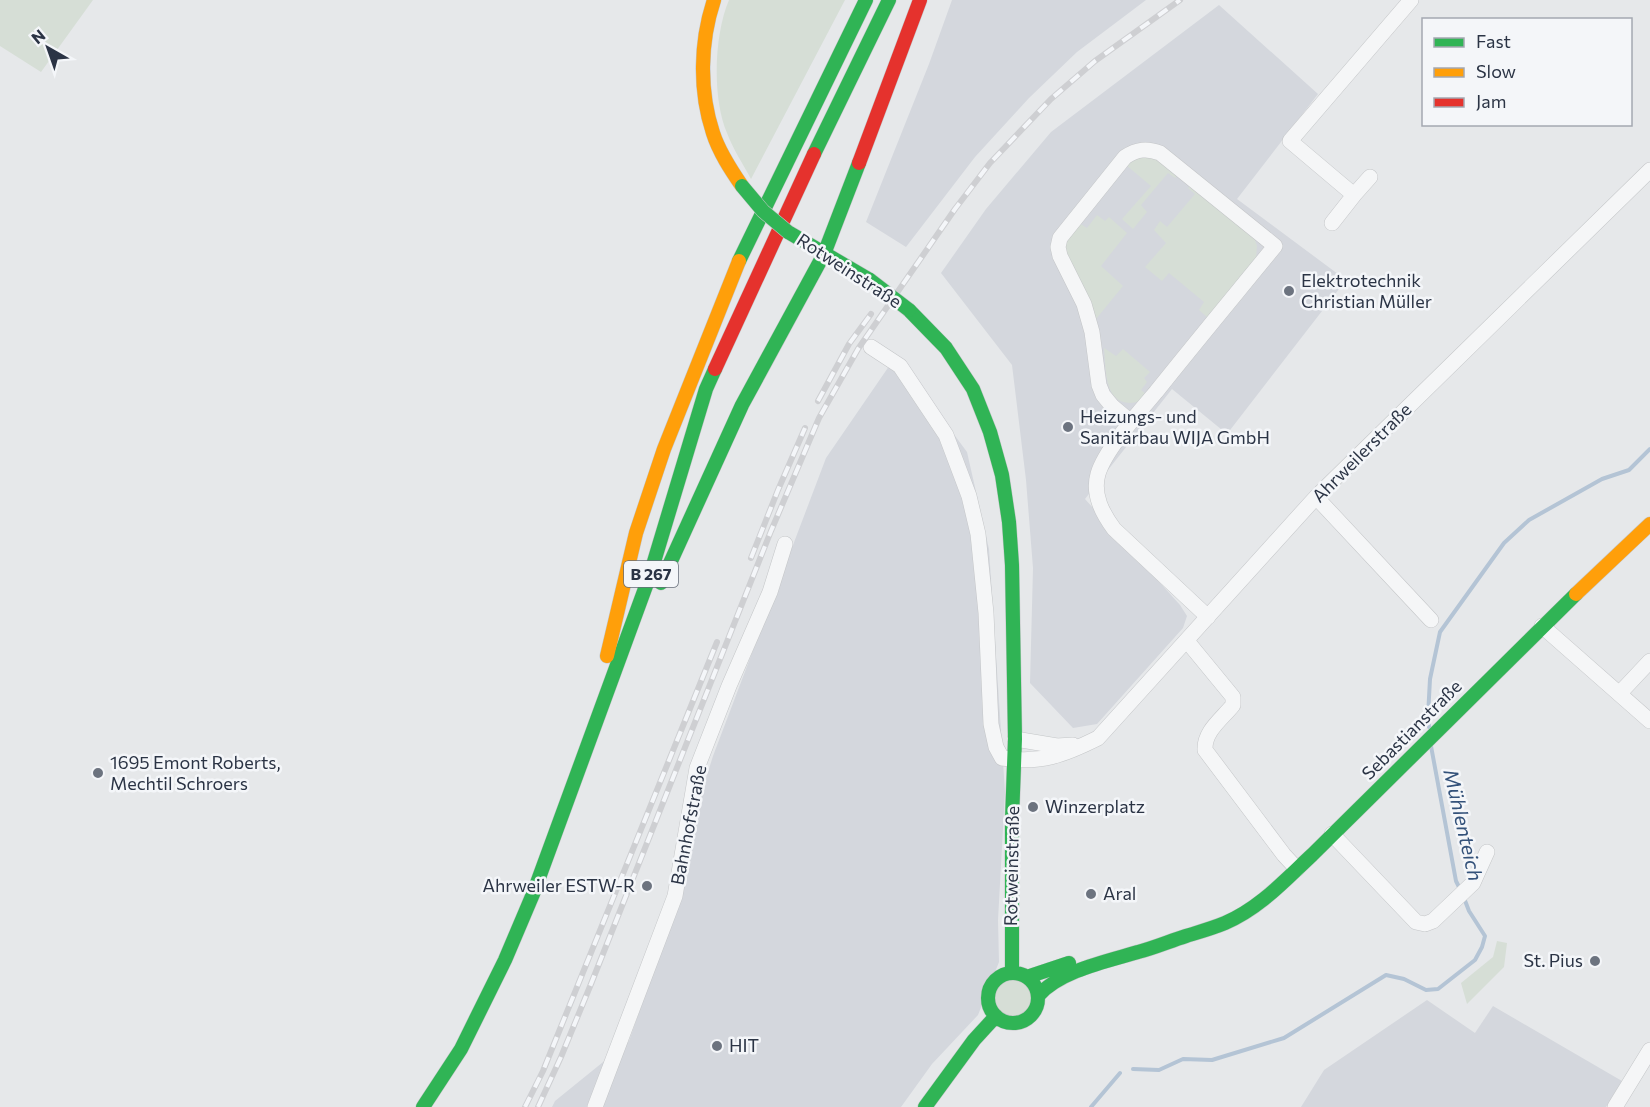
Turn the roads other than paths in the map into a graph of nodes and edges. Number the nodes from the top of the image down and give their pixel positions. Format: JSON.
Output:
{"nodes":[{"id":1,"x":714,"y":0,"type":"edge"},
{"id":2,"x":855,"y":0,"type":"edge"},
{"id":3,"x":866,"y":0,"type":"edge"},
{"id":4,"x":889,"y":0,"type":"edge"},
{"id":5,"x":920,"y":0,"type":"edge"},
{"id":6,"x":1411,"y":0,"type":"edge"},
{"id":7,"x":835,"y":64,"type":"junction"},
{"id":8,"x":1650,"y":170,"type":"edge"},
{"id":9,"x":1370,"y":177,"type":"dead end"},
{"id":10,"x":1354,"y":195,"type":"junction"},
{"id":11,"x":1332,"y":223,"type":"dead end"},
{"id":12,"x":824,"y":254,"type":"junction"},
{"id":13,"x":871,"y":347,"type":"dead end"},
{"id":14,"x":1131,"y":422,"type":"junction"},
{"id":15,"x":1316,"y":497,"type":"junction"},
{"id":16,"x":1650,"y":524,"type":"edge"},
{"id":17,"x":785,"y":544,"type":"dead end"},
{"id":18,"x":1208,"y":617,"type":"junction"},
{"id":19,"x":1431,"y":620,"type":"dead end"},
{"id":20,"x":1542,"y":626,"type":"junction"},
{"id":21,"x":1188,"y":641,"type":"junction"},
{"id":22,"x":1650,"y":661,"type":"edge"},
{"id":23,"x":1618,"y":693,"type":"junction"},
{"id":24,"x":1650,"y":721,"type":"edge"},
{"id":25,"x":1015,"y":739,"type":"junction"},
{"id":26,"x":1085,"y":745,"type":"junction"},
{"id":27,"x":584,"y":754,"type":"junction"},
{"id":28,"x":1015,"y":760,"type":"junction"},
{"id":29,"x":1332,"y":834,"type":"junction"},
{"id":30,"x":1487,"y":852,"type":"dead end"},
{"id":31,"x":1297,"y":869,"type":"junction"},
{"id":32,"x":1100,"y":957,"type":"junction"},
{"id":33,"x":1012,"y":973,"type":"junction"},
{"id":34,"x":1027,"y":977,"type":"junction"},
{"id":35,"x":1038,"y":996,"type":"junction"},
{"id":36,"x":996,"y":1016,"type":"junction"},
{"id":37,"x":1650,"y":1050,"type":"edge"},
{"id":38,"x":423,"y":1107,"type":"edge"},
{"id":39,"x":595,"y":1107,"type":"edge"},
{"id":40,"x":925,"y":1107,"type":"edge"},
{"id":41,"x":1616,"y":1107,"type":"edge"}],
"edges":[{"from":1,"to":12,"type":"main road","name":"Rotweinstraße","bridge":true},
{"from":2,"to":7,"type":"main road","number":"B 267"},
{"from":3,"to":7,"type":"main road","number":"B 267"},
{"from":4,"to":27,"type":"main road","number":"B 267"},
{"from":5,"to":12,"type":"main road"},
{"from":6,"to":10,"type":"street"},
{"from":7,"to":27,"type":"main road","number":"B 267"},
{"from":8,"to":15,"type":"street","name":"Ahrweilerstraße"},
{"from":9,"to":10,"type":"street"},
{"from":10,"to":11,"type":"street"},
{"from":12,"to":25,"type":"main road","name":"Rotweinstraße","bridge":true},
{"from":12,"to":27,"type":"main road","number":"B 267"},
{"from":13,"to":28,"type":"street"},
{"from":14,"to":14,"type":"street"},
{"from":14,"to":18,"type":"street"},
{"from":15,"to":18,"type":"street","name":"Ahrweilerstraße"},
{"from":15,"to":19,"type":"street"},
{"from":16,"to":20,"type":"main road","name":"Sebastianstraße"},
{"from":17,"to":39,"type":"street","name":"Bahnhofstraße"},
{"from":18,"to":21,"type":"street","name":"Ahrweilerstraße"},
{"from":20,"to":23,"type":"street"},
{"from":20,"to":29,"type":"main road","name":"Sebastianstraße"},
{"from":21,"to":26,"type":"street","name":"Ahrweilerstraße"},
{"from":21,"to":31,"type":"street"},
{"from":22,"to":23,"type":"street"},
{"from":23,"to":24,"type":"street"},
{"from":25,"to":26,"type":"street"},
{"from":25,"to":28,"type":"main road","name":"Rotweinstraße"},
{"from":26,"to":28,"type":"street","name":"Ahrweilerstraße"},
{"from":27,"to":38,"type":"main road","number":"B 267"},
{"from":28,"to":33,"type":"main road","name":"Rotweinstraße"},
{"from":29,"to":30,"type":"street"},
{"from":29,"to":31,"type":"main road","name":"Sebastianstraße"},
{"from":31,"to":32,"type":"main road","name":"Sebastianstraße"},
{"from":32,"to":34,"type":"main road","name":"Sebastianstraße"},
{"from":32,"to":35,"type":"main road","name":"Sebastianstraße"},
{"from":33,"to":34,"type":"main road"},
{"from":33,"to":36,"type":"main road"},
{"from":34,"to":35,"type":"main road"},
{"from":35,"to":36,"type":"main road"},
{"from":36,"to":40,"type":"main road"},
{"from":37,"to":41,"type":"street"}]}
